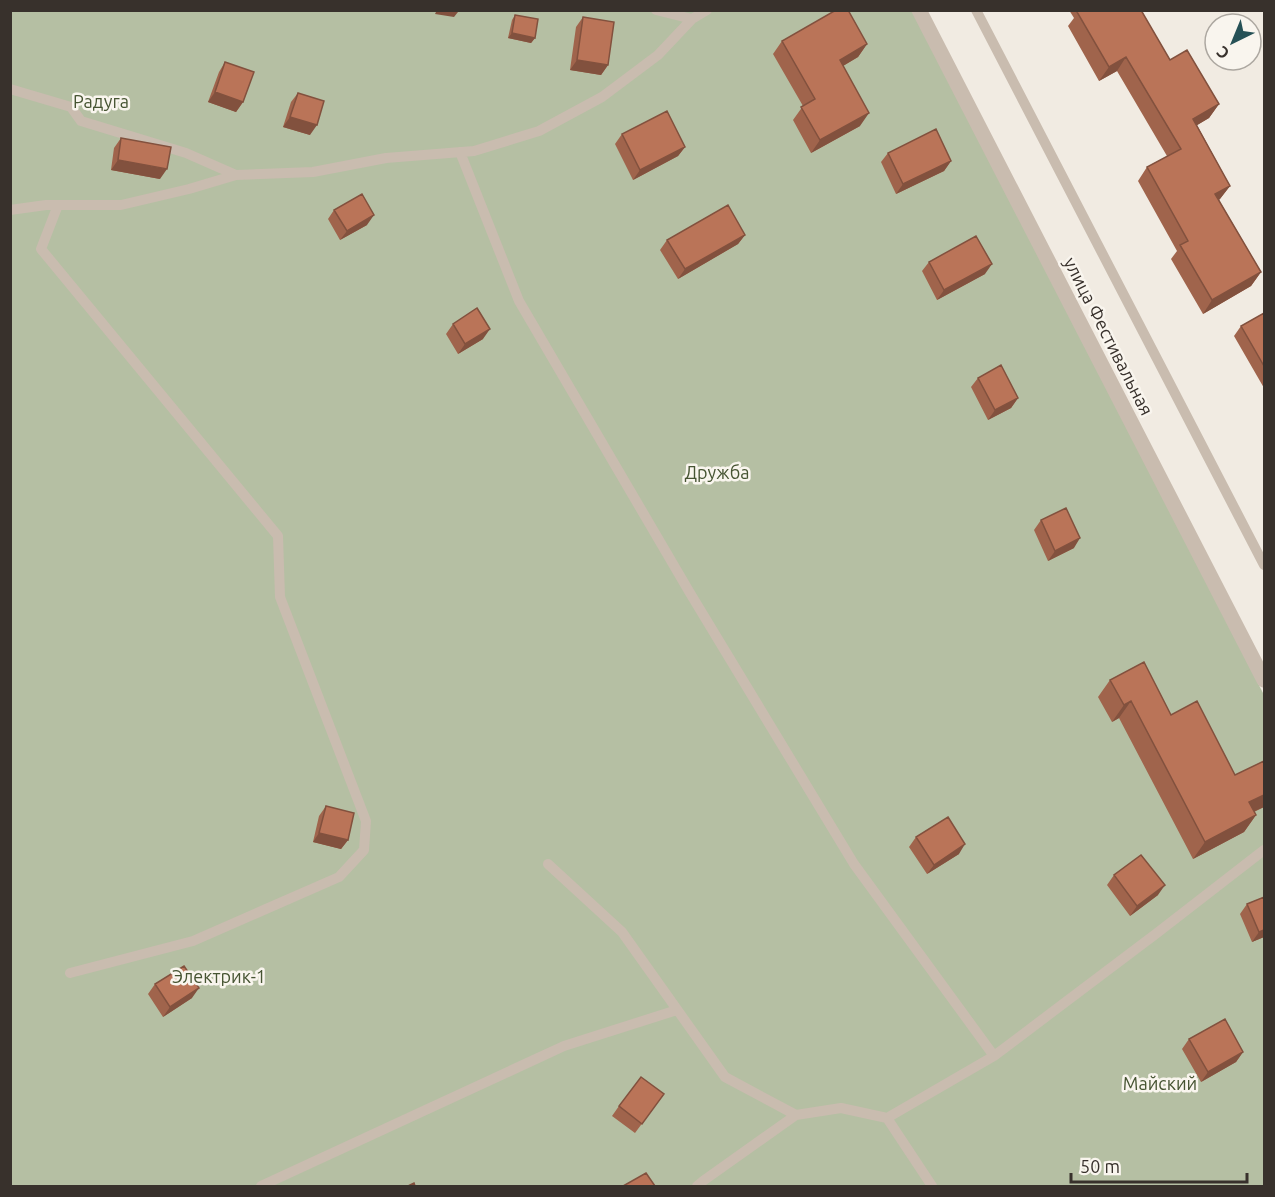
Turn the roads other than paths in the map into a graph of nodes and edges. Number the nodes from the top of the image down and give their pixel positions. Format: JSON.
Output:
{"nodes":[{"id":1,"x":656,"y":10,"type":"edge"},
{"id":2,"x":707,"y":10,"type":"edge"},
{"id":3,"x":919,"y":10,"type":"edge"},
{"id":4,"x":976,"y":10,"type":"edge"},
{"id":5,"x":692,"y":19,"type":"junction"},
{"id":6,"x":10,"y":89,"type":"edge"},
{"id":7,"x":460,"y":152,"type":"junction"},
{"id":8,"x":236,"y":175,"type":"junction"},
{"id":9,"x":58,"y":205,"type":"junction"},
{"id":10,"x":10,"y":210,"type":"edge"},
{"id":11,"x":1264,"y":565,"type":"edge"},
{"id":12,"x":1264,"y":680,"type":"edge"},
{"id":13,"x":1264,"y":850,"type":"edge"},
{"id":14,"x":548,"y":864,"type":"dead end"},
{"id":15,"x":70,"y":973,"type":"dead end"},
{"id":16,"x":677,"y":1010,"type":"junction"},
{"id":17,"x":994,"y":1056,"type":"junction"},
{"id":18,"x":796,"y":1115,"type":"junction"},
{"id":19,"x":887,"y":1118,"type":"junction"},
{"id":20,"x":261,"y":1186,"type":"edge"},
{"id":21,"x":697,"y":1186,"type":"edge"},
{"id":22,"x":932,"y":1186,"type":"edge"}],
"edges":[{"from":1,"to":5,"type":"lane"},
{"from":2,"to":5,"type":"lane"},
{"from":3,"to":12,"type":"street","name":"улица Фестивальная"},
{"from":4,"to":11,"type":"lane"},
{"from":5,"to":7,"type":"lane"},
{"from":6,"to":8,"type":"lane"},
{"from":7,"to":8,"type":"lane"},
{"from":7,"to":17,"type":"lane"},
{"from":8,"to":9,"type":"lane"},
{"from":9,"to":10,"type":"lane"},
{"from":9,"to":15,"type":"lane"},
{"from":13,"to":17,"type":"lane"},
{"from":14,"to":16,"type":"lane"},
{"from":16,"to":18,"type":"lane"},
{"from":16,"to":20,"type":"lane"},
{"from":17,"to":19,"type":"lane"},
{"from":18,"to":19,"type":"lane"},
{"from":18,"to":21,"type":"lane"},
{"from":19,"to":22,"type":"lane"}]}
